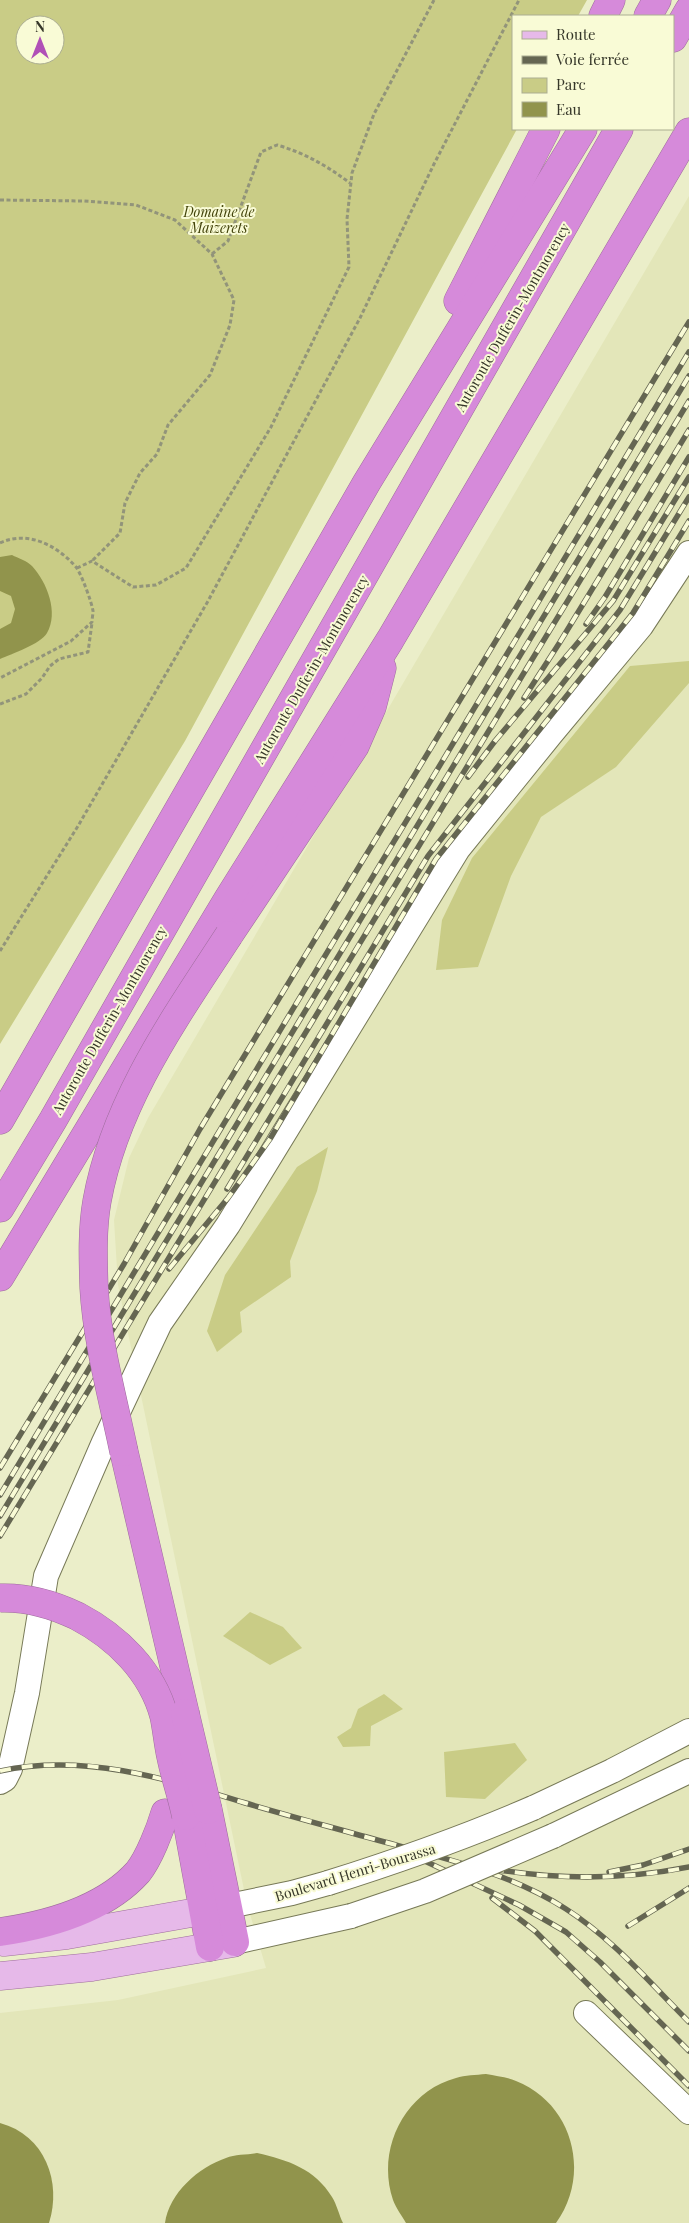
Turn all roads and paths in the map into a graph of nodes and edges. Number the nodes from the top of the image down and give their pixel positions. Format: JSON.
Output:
{"nodes":[{"id":1,"x":434,"y":0,"type":"edge"},
{"id":2,"x":519,"y":0,"type":"edge"},
{"id":3,"x":611,"y":0,"type":"edge"},
{"id":4,"x":657,"y":0,"type":"edge"},
{"id":5,"x":689,"y":10,"type":"edge"},
{"id":6,"x":604,"y":15,"type":"edge"},
{"id":7,"x":649,"y":15,"type":"edge"},
{"id":8,"x":674,"y":36,"type":"edge"},
{"id":9,"x":545,"y":130,"type":"edge"},
{"id":10,"x":582,"y":130,"type":"edge"},
{"id":11,"x":619,"y":130,"type":"edge"},
{"id":12,"x":689,"y":132,"type":"edge"},
{"id":13,"x":350,"y":183,"type":"junction"},
{"id":14,"x":0,"y":200,"type":"edge"},
{"id":15,"x":212,"y":254,"type":"junction"},
{"id":16,"x":367,"y":482,"type":"junction"},
{"id":17,"x":0,"y":543,"type":"edge"},
{"id":18,"x":689,"y":553,"type":"edge"},
{"id":19,"x":92,"y":561,"type":"junction"},
{"id":20,"x":77,"y":568,"type":"junction"},
{"id":21,"x":92,"y":622,"type":"junction"},
{"id":22,"x":390,"y":640,"type":"junction"},
{"id":23,"x":0,"y":678,"type":"edge"},
{"id":24,"x":0,"y":704,"type":"edge"},
{"id":25,"x":0,"y":951,"type":"edge"},
{"id":26,"x":0,"y":1120,"type":"edge"},
{"id":27,"x":0,"y":1208,"type":"edge"},
{"id":28,"x":0,"y":1277,"type":"edge"},
{"id":29,"x":0,"y":1598,"type":"edge"},
{"id":30,"x":689,"y":1731,"type":"edge"},
{"id":31,"x":689,"y":1771,"type":"edge"},
{"id":32,"x":0,"y":1782,"type":"edge"},
{"id":33,"x":187,"y":1813,"type":"junction"},
{"id":34,"x":217,"y":1908,"type":"junction"},
{"id":35,"x":0,"y":1932,"type":"edge"},
{"id":36,"x":0,"y":1943,"type":"edge"},
{"id":37,"x":223,"y":1945,"type":"junction"},
{"id":38,"x":0,"y":1976,"type":"edge"},
{"id":39,"x":586,"y":2013,"type":"dead end"},
{"id":40,"x":689,"y":2112,"type":"edge"}],
"edges":[{"from":1,"to":13,"type":"path"},
{"from":2,"to":25,"type":"path"},
{"from":3,"to":6,"type":"highway"},
{"from":4,"to":7,"type":"highway"},
{"from":5,"to":8,"type":"highway"},
{"from":9,"to":16,"type":"highway"},
{"from":10,"to":16,"type":"highway"},
{"from":11,"to":27,"type":"highway","name":"Autoroute Dufferin-Montmorency"},
{"from":12,"to":22,"type":"highway"},
{"from":13,"to":15,"type":"path"},
{"from":13,"to":19,"type":"path"},
{"from":14,"to":15,"type":"path"},
{"from":15,"to":19,"type":"path"},
{"from":16,"to":26,"type":"highway"},
{"from":17,"to":20,"type":"path"},
{"from":18,"to":32,"type":"street"},
{"from":19,"to":20,"type":"path"},
{"from":20,"to":21,"type":"path"},
{"from":21,"to":23,"type":"path"},
{"from":21,"to":24,"type":"path"},
{"from":22,"to":28,"type":"highway"},
{"from":22,"to":33,"type":"highway","bridge":true},
{"from":29,"to":33,"type":"highway","bridge":true},
{"from":30,"to":34,"type":"street","name":"Boulevard Henri-Bourassa","bridge":true},
{"from":31,"to":37,"type":"street","bridge":true},
{"from":33,"to":34,"type":"highway"},
{"from":33,"to":35,"type":"highway"},
{"from":34,"to":36,"type":"main road","name":"Boulevard Henri-Bourassa"},
{"from":34,"to":37,"type":"highway"},
{"from":37,"to":38,"type":"main road"},
{"from":39,"to":40,"type":"street"}]}
